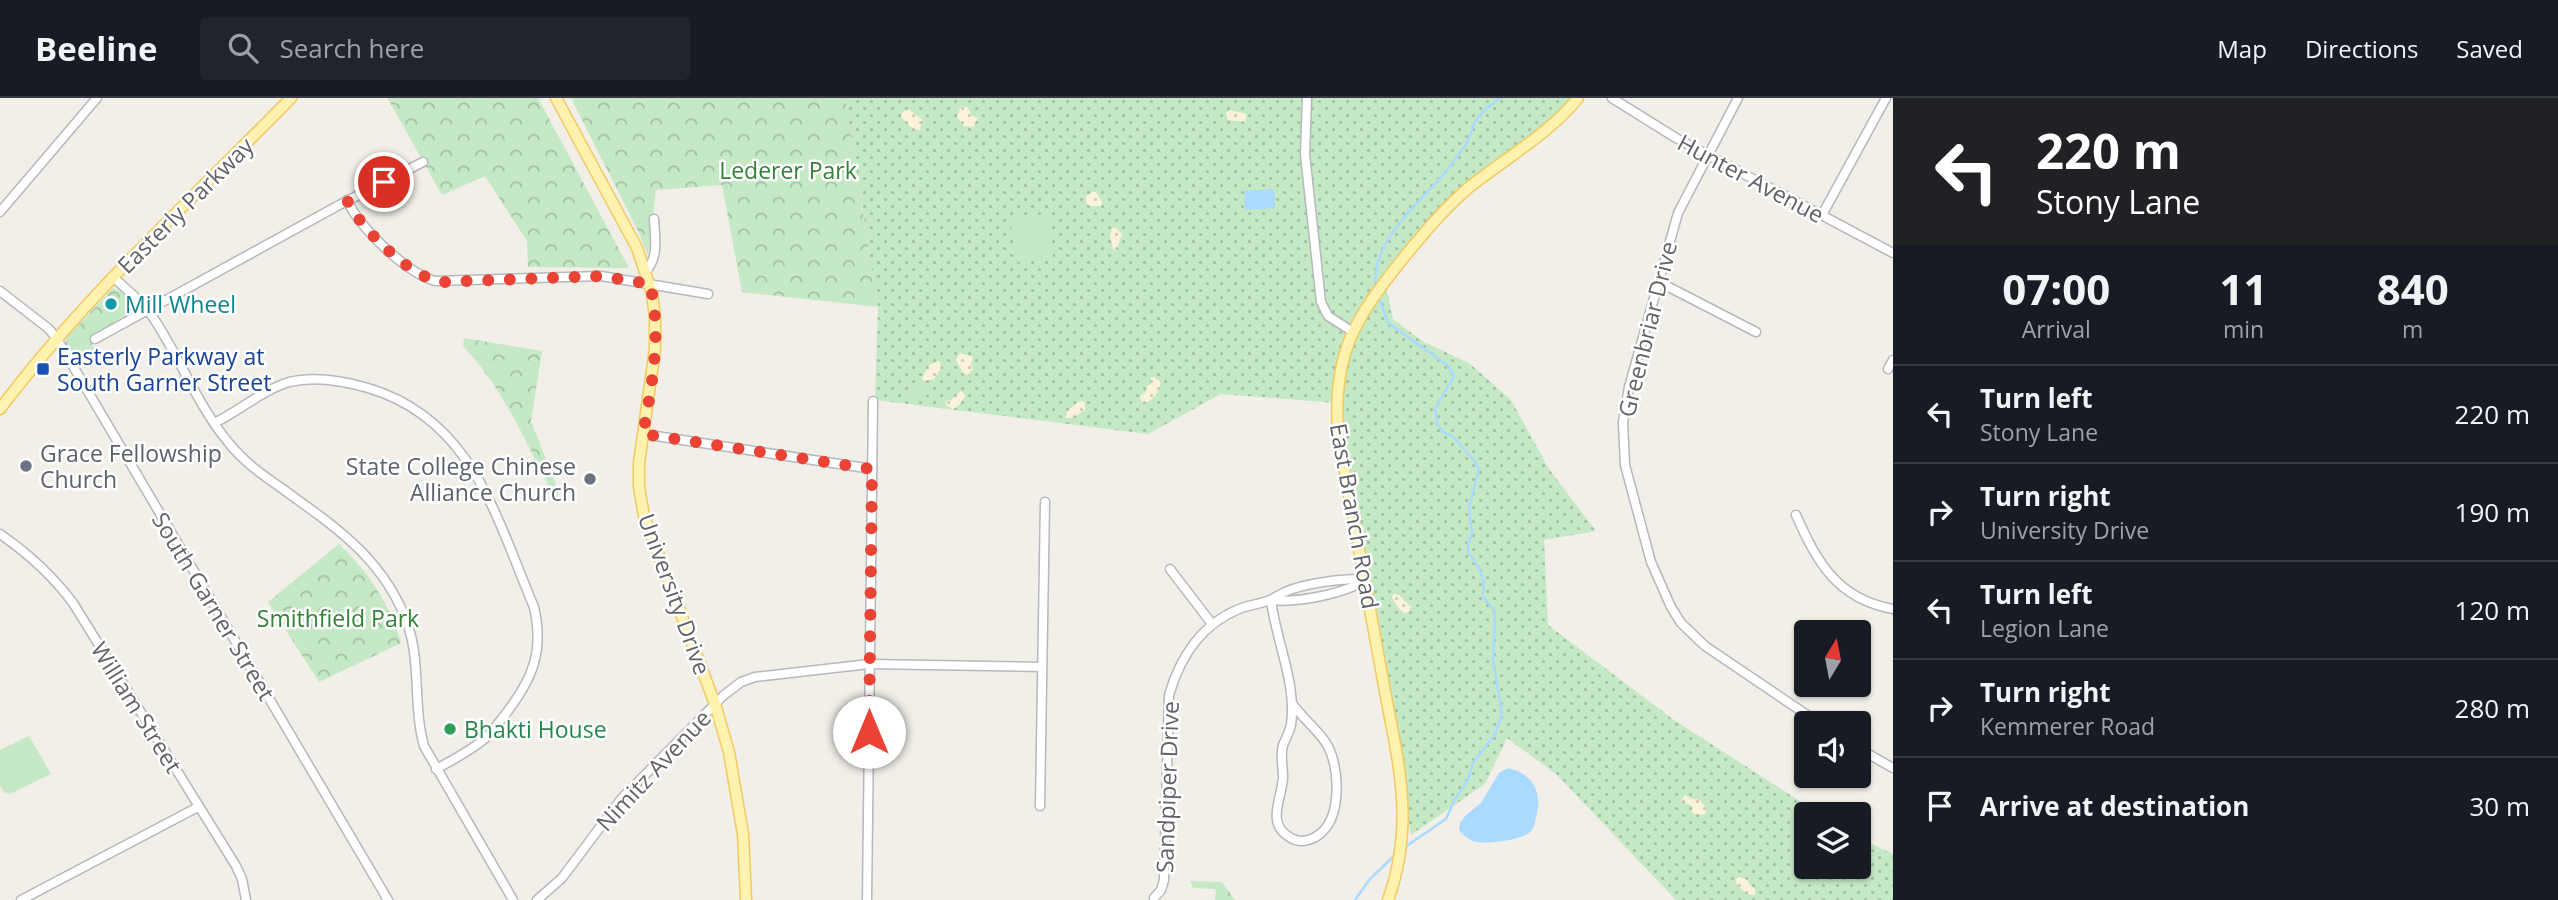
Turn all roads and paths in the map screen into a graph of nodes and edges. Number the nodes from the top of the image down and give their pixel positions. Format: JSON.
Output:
{"nodes":[{"id":1,"x":97,"y":98,"type":"edge"},
{"id":2,"x":291,"y":98,"type":"edge"},
{"id":3,"x":556,"y":98,"type":"edge"},
{"id":4,"x":1307,"y":98,"type":"edge"},
{"id":5,"x":1578,"y":98,"type":"edge"},
{"id":6,"x":1612,"y":98,"type":"edge"},
{"id":7,"x":1738,"y":98,"type":"edge"},
{"id":8,"x":1886,"y":98,"type":"edge"},
{"id":9,"x":1708,"y":156,"type":"junction"},
{"id":10,"x":423,"y":162,"type":"dead end"},
{"id":11,"x":347,"y":200,"type":"junction"},
{"id":12,"x":0,"y":212,"type":"edge"},
{"id":13,"x":1822,"y":215,"type":"junction"},
{"id":14,"x":654,"y":219,"type":"dead end"},
{"id":15,"x":1893,"y":253,"type":"edge"},
{"id":16,"x":646,"y":271,"type":"junction"},
{"id":17,"x":113,"y":277,"type":"junction"},
{"id":18,"x":1659,"y":282,"type":"junction"},
{"id":19,"x":650,"y":284,"type":"junction"},
{"id":20,"x":0,"y":291,"type":"edge"},
{"id":21,"x":708,"y":294,"type":"dead end"},
{"id":22,"x":148,"y":310,"type":"junction"},
{"id":23,"x":1353,"y":331,"type":"junction"},
{"id":24,"x":1756,"y":332,"type":"dead end"},
{"id":25,"x":57,"y":339,"type":"junction"},
{"id":26,"x":95,"y":339,"type":"dead end"},
{"id":27,"x":1893,"y":360,"type":"edge"},
{"id":28,"x":1888,"y":369,"type":"dead end"},
{"id":29,"x":873,"y":401,"type":"dead end"},
{"id":30,"x":0,"y":409,"type":"edge"},
{"id":31,"x":214,"y":423,"type":"junction"},
{"id":32,"x":643,"y":434,"type":"junction"},
{"id":33,"x":872,"y":469,"type":"junction"},
{"id":34,"x":1045,"y":502,"type":"dead end"},
{"id":35,"x":1796,"y":515,"type":"dead end"},
{"id":36,"x":0,"y":534,"type":"edge"},
{"id":37,"x":1170,"y":569,"type":"dead end"},
{"id":38,"x":1365,"y":580,"type":"junction"},
{"id":39,"x":1272,"y":600,"type":"junction"},
{"id":40,"x":1893,"y":608,"type":"edge"},
{"id":41,"x":1213,"y":624,"type":"junction"},
{"id":42,"x":869,"y":664,"type":"junction"},
{"id":43,"x":1042,"y":667,"type":"junction"},
{"id":44,"x":1292,"y":703,"type":"junction"},
{"id":45,"x":715,"y":704,"type":"junction"},
{"id":46,"x":1801,"y":711,"type":"edge"},
{"id":47,"x":1305,"y":721,"type":"junction"},
{"id":48,"x":1287,"y":738,"type":"junction"},
{"id":49,"x":1871,"y":755,"type":"edge"},
{"id":50,"x":1893,"y":768,"type":"edge"},
{"id":51,"x":436,"y":769,"type":"junction"},
{"id":52,"x":1040,"y":806,"type":"dead end"},
{"id":53,"x":198,"y":807,"type":"junction"},
{"id":54,"x":1154,"y":898,"type":"dead end"},
{"id":55,"x":21,"y":900,"type":"edge"},
{"id":56,"x":246,"y":900,"type":"edge"},
{"id":57,"x":388,"y":900,"type":"edge"},
{"id":58,"x":513,"y":900,"type":"edge"},
{"id":59,"x":537,"y":900,"type":"edge"},
{"id":60,"x":746,"y":900,"type":"edge"},
{"id":61,"x":867,"y":900,"type":"edge"},
{"id":62,"x":1388,"y":900,"type":"edge"}],
"edges":[{"from":1,"to":12,"type":"street"},
{"from":2,"to":17,"type":"main road","name":"Easterly Parkway"},
{"from":3,"to":16,"type":"main road","name":"University Drive"},
{"from":4,"to":23,"type":"street"},
{"from":5,"to":23,"type":"main road","name":"East Branch Road"},
{"from":6,"to":9,"type":"street","name":"Hunter Avenue"},
{"from":7,"to":9,"type":"street","name":"Greenbriar Drive"},
{"from":8,"to":13,"type":"street"},
{"from":9,"to":13,"type":"street","name":"Hunter Avenue"},
{"from":9,"to":18,"type":"street","name":"Greenbriar Drive"},
{"from":10,"to":11,"type":"street"},
{"from":11,"to":19,"type":"street"},
{"from":11,"to":22,"type":"street"},
{"from":13,"to":15,"type":"street","name":"Hunter Avenue"},
{"from":14,"to":16,"type":"street"},
{"from":16,"to":19,"type":"main road","name":"University Drive"},
{"from":17,"to":22,"type":"street"},
{"from":17,"to":25,"type":"main road","name":"Easterly Parkway"},
{"from":18,"to":24,"type":"street"},
{"from":18,"to":46,"type":"street","name":"Greenbriar Drive"},
{"from":19,"to":21,"type":"street"},
{"from":19,"to":32,"type":"main road","name":"University Drive"},
{"from":20,"to":25,"type":"street","name":"South Garner Street"},
{"from":22,"to":26,"type":"street"},
{"from":22,"to":31,"type":"street"},
{"from":23,"to":38,"type":"main road","name":"East Branch Road"},
{"from":25,"to":30,"type":"main road","name":"Easterly Parkway"},
{"from":25,"to":57,"type":"street","name":"South Garner Street"},
{"from":27,"to":28,"type":"street"},
{"from":29,"to":33,"type":"street"},
{"from":31,"to":51,"type":"street"},
{"from":31,"to":51,"type":"street"},
{"from":32,"to":33,"type":"street"},
{"from":32,"to":45,"type":"main road","name":"University Drive"},
{"from":33,"to":42,"type":"street"},
{"from":34,"to":43,"type":"street"},
{"from":35,"to":40,"type":"street"},
{"from":36,"to":53,"type":"street","name":"William Street"},
{"from":37,"to":41,"type":"street"},
{"from":38,"to":39,"type":"street","name":"Sandpiper Drive"},
{"from":38,"to":62,"type":"main road","name":"East Branch Road"},
{"from":39,"to":41,"type":"street","name":"Sandpiper Drive"},
{"from":39,"to":44,"type":"street"},
{"from":41,"to":54,"type":"street","name":"Sandpiper Drive"},
{"from":42,"to":43,"type":"street","name":"Nimitz Avenue"},
{"from":42,"to":45,"type":"street","name":"Nimitz Avenue"},
{"from":42,"to":61,"type":"street"},
{"from":43,"to":52,"type":"street"},
{"from":44,"to":47,"type":"street"},
{"from":44,"to":48,"type":"street"},
{"from":45,"to":59,"type":"street","name":"Nimitz Avenue"},
{"from":45,"to":60,"type":"main road","name":"University Drive"},
{"from":47,"to":48,"type":"street"},
{"from":47,"to":48,"type":"street"},
{"from":49,"to":50,"type":"street"},
{"from":51,"to":58,"type":"street"},
{"from":53,"to":55,"type":"street"},
{"from":53,"to":56,"type":"street","name":"William Street"}]}
